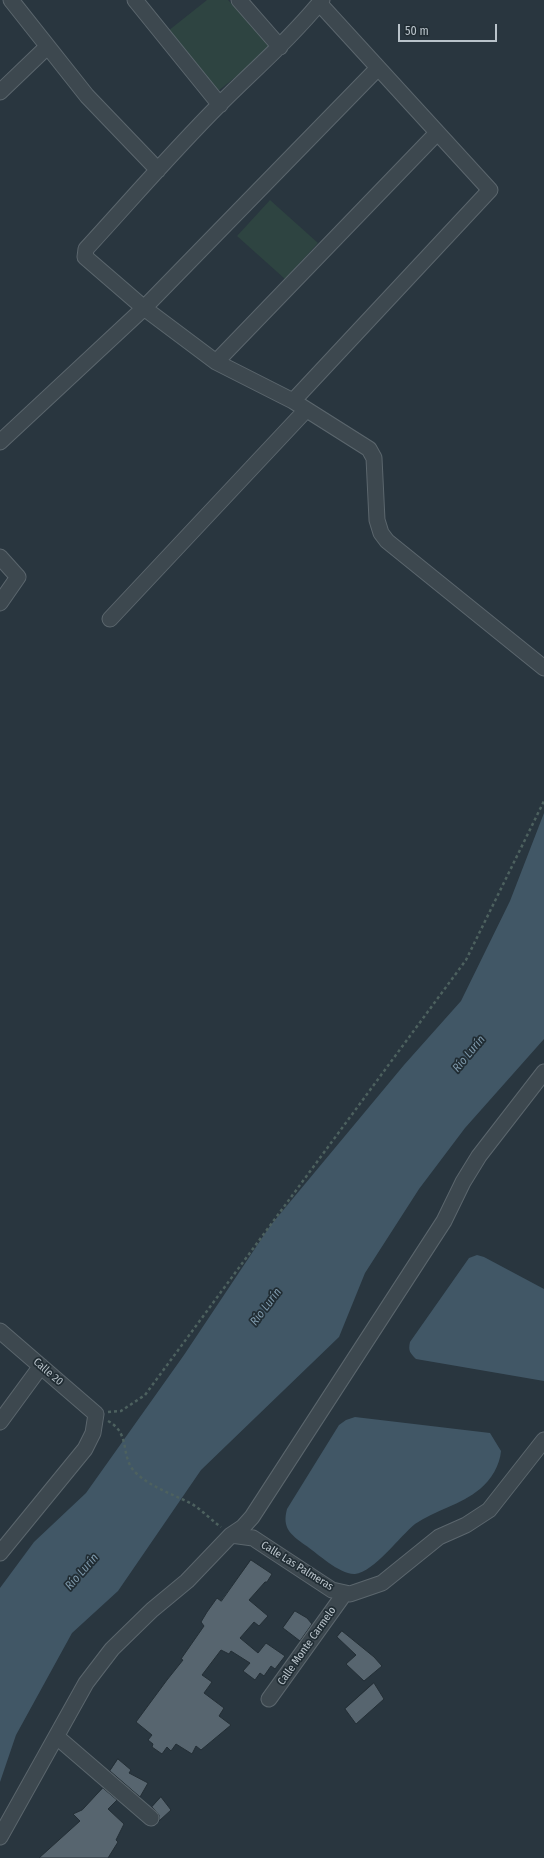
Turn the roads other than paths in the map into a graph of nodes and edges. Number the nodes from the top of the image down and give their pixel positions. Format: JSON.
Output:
{"nodes":[{"id":1,"x":11,"y":0,"type":"edge"},
{"id":2,"x":135,"y":0,"type":"edge"},
{"id":3,"x":240,"y":0,"type":"edge"},
{"id":4,"x":321,"y":1,"type":"edge"},
{"id":5,"x":280,"y":47,"type":"junction"},
{"id":6,"x":47,"y":48,"type":"junction"},
{"id":7,"x":378,"y":68,"type":"junction"},
{"id":8,"x":0,"y":92,"type":"edge"},
{"id":9,"x":220,"y":104,"type":"junction"},
{"id":10,"x":437,"y":132,"type":"junction"},
{"id":11,"x":158,"y":170,"type":"junction"},
{"id":12,"x":144,"y":308,"type":"junction"},
{"id":13,"x":216,"y":362,"type":"junction"},
{"id":14,"x":293,"y":401,"type":"junction"},
{"id":15,"x":306,"y":410,"type":"junction"},
{"id":16,"x":0,"y":442,"type":"edge"},
{"id":17,"x":0,"y":557,"type":"edge"},
{"id":18,"x":0,"y":603,"type":"edge"},
{"id":19,"x":110,"y":619,"type":"dead end"},
{"id":20,"x":544,"y":668,"type":"edge"},
{"id":21,"x":544,"y":1072,"type":"edge"},
{"id":22,"x":0,"y":1331,"type":"edge"},
{"id":23,"x":41,"y":1366,"type":"junction"},
{"id":24,"x":0,"y":1422,"type":"edge"},
{"id":25,"x":544,"y":1440,"type":"edge"},
{"id":26,"x":231,"y":1535,"type":"junction"},
{"id":27,"x":0,"y":1553,"type":"edge"},
{"id":28,"x":344,"y":1593,"type":"junction"},
{"id":29,"x":269,"y":1699,"type":"dead end"},
{"id":30,"x":57,"y":1737,"type":"junction"},
{"id":31,"x":151,"y":1818,"type":"dead end"},
{"id":32,"x":0,"y":1837,"type":"edge"}],
"edges":[{"from":1,"to":6,"type":"street"},
{"from":2,"to":9,"type":"street"},
{"from":3,"to":5,"type":"street"},
{"from":4,"to":5,"type":"street"},
{"from":4,"to":7,"type":"street"},
{"from":5,"to":9,"type":"street"},
{"from":6,"to":8,"type":"street"},
{"from":6,"to":11,"type":"street"},
{"from":7,"to":10,"type":"street"},
{"from":7,"to":12,"type":"street"},
{"from":9,"to":11,"type":"street"},
{"from":10,"to":13,"type":"street"},
{"from":10,"to":14,"type":"street"},
{"from":11,"to":12,"type":"street"},
{"from":12,"to":13,"type":"street"},
{"from":12,"to":16,"type":"street"},
{"from":13,"to":14,"type":"street"},
{"from":14,"to":15,"type":"street"},
{"from":15,"to":19,"type":"street"},
{"from":15,"to":20,"type":"street"},
{"from":17,"to":18,"type":"street"},
{"from":21,"to":26,"type":"street"},
{"from":22,"to":23,"type":"street","name":"Calle 20"},
{"from":23,"to":24,"type":"street"},
{"from":23,"to":27,"type":"street","name":"Calle 20"},
{"from":25,"to":28,"type":"street","name":"Calle Las Palmeras"},
{"from":26,"to":28,"type":"street","name":"Calle Las Palmeras"},
{"from":26,"to":30,"type":"street"},
{"from":28,"to":29,"type":"street","name":"Calle Monte Carmelo"},
{"from":30,"to":31,"type":"street"},
{"from":30,"to":32,"type":"street"}]}
